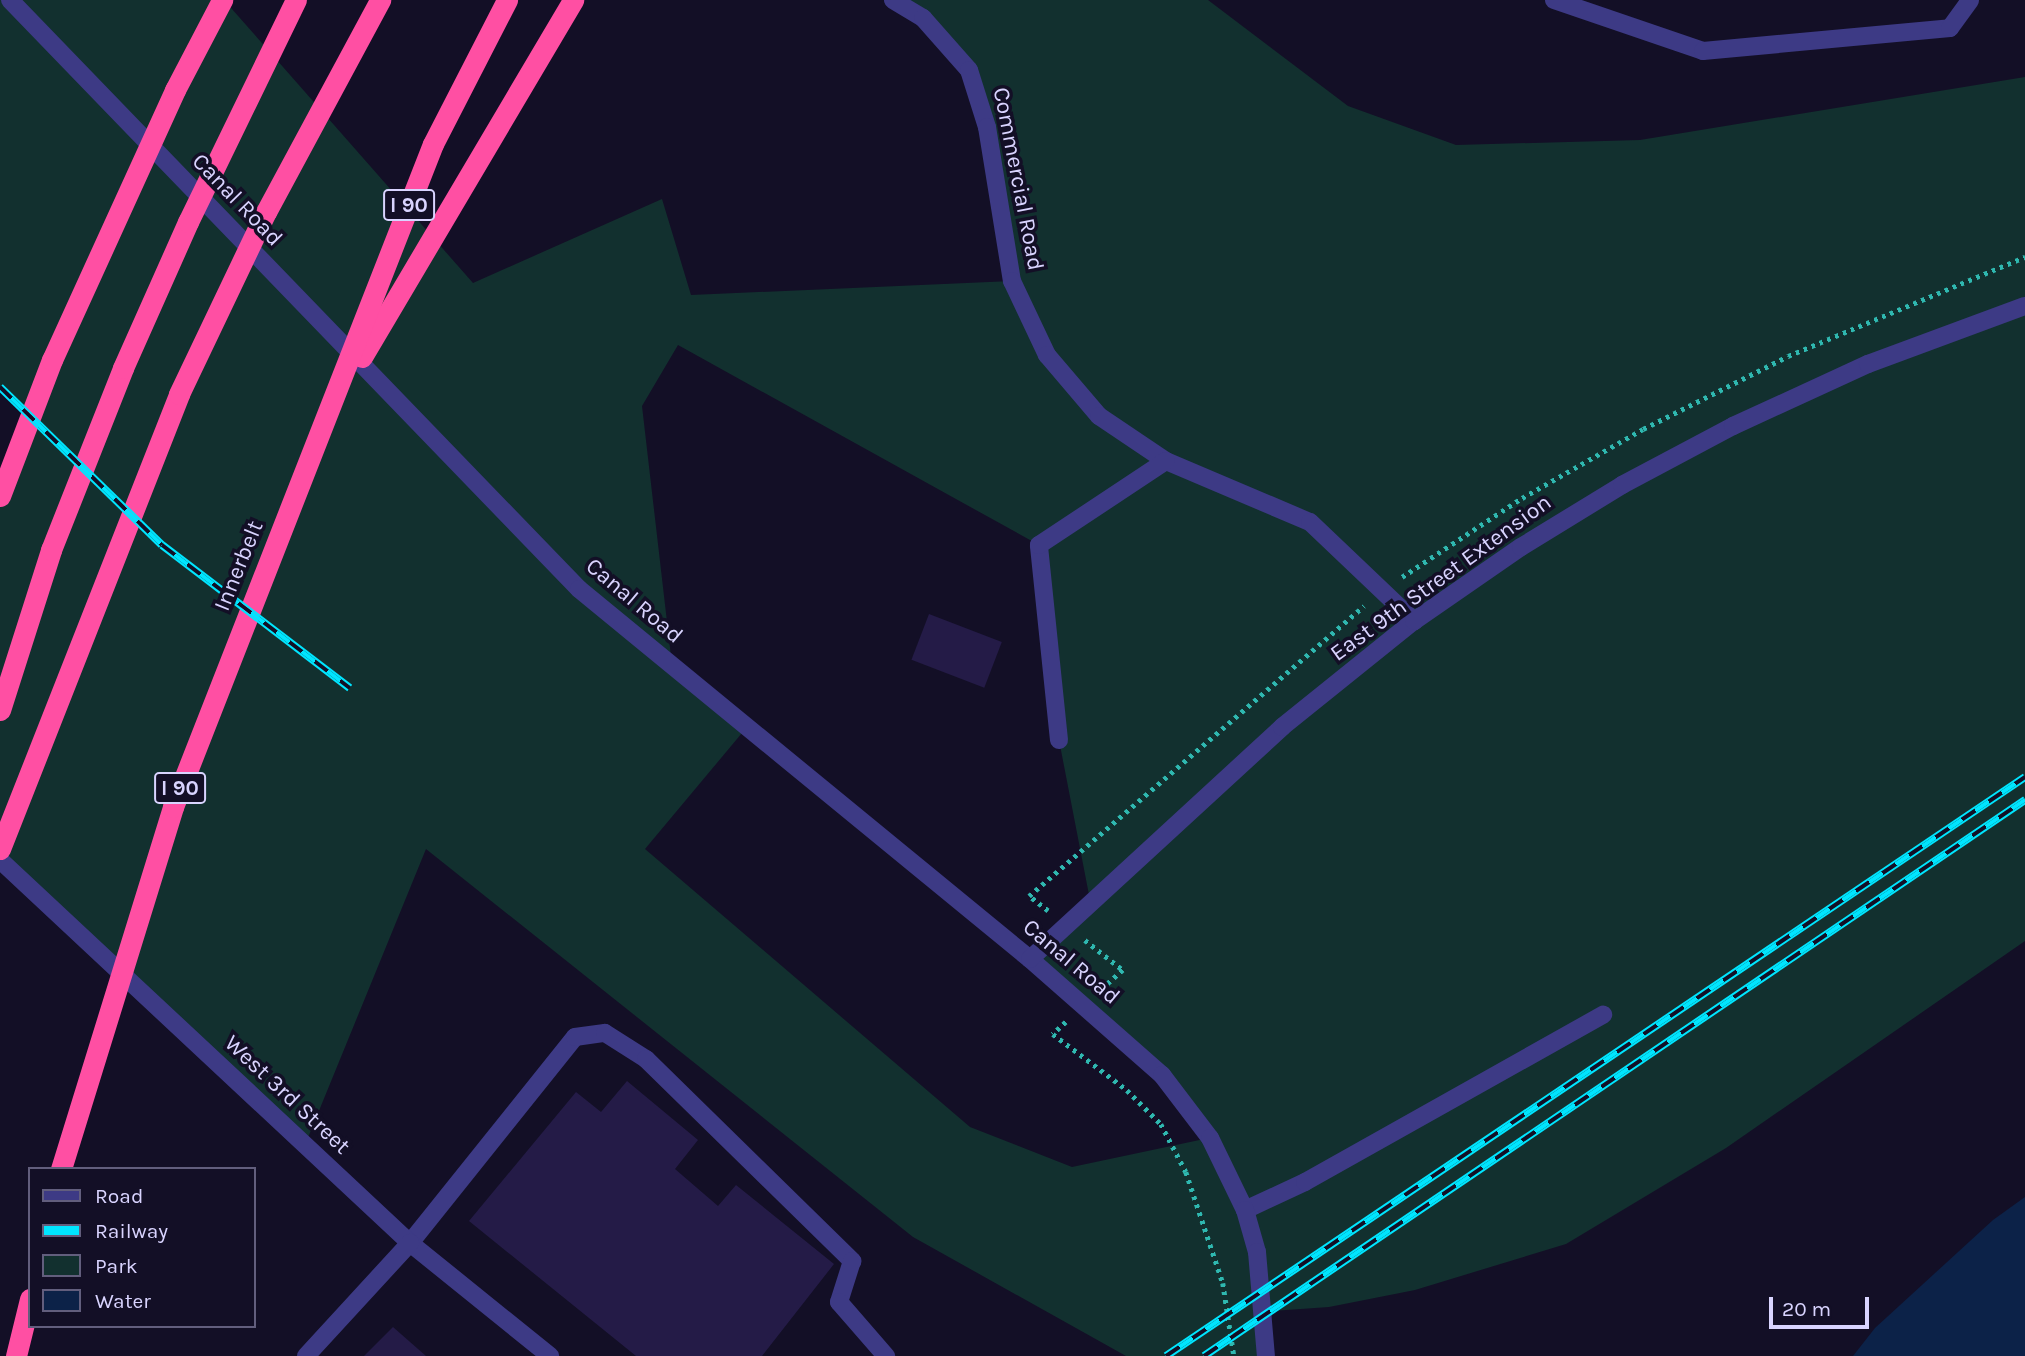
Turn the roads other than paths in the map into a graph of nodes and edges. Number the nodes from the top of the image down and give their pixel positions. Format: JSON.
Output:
{"nodes":[{"id":1,"x":10,"y":0,"type":"edge"},
{"id":2,"x":222,"y":0,"type":"edge"},
{"id":3,"x":296,"y":0,"type":"edge"},
{"id":4,"x":380,"y":0,"type":"edge"},
{"id":5,"x":507,"y":0,"type":"edge"},
{"id":6,"x":573,"y":0,"type":"edge"},
{"id":7,"x":893,"y":0,"type":"edge"},
{"id":8,"x":1554,"y":0,"type":"edge"},
{"id":9,"x":1970,"y":0,"type":"edge"},
{"id":10,"x":2025,"y":306,"type":"edge"},
{"id":11,"x":328,"y":417,"type":"junction"},
{"id":12,"x":1166,"y":461,"type":"junction"},
{"id":13,"x":0,"y":496,"type":"edge"},
{"id":14,"x":1414,"y":621,"type":"junction"},
{"id":15,"x":0,"y":710,"type":"edge"},
{"id":16,"x":1059,"y":740,"type":"dead end"},
{"id":17,"x":0,"y":849,"type":"edge"},
{"id":18,"x":0,"y":860,"type":"edge"},
{"id":19,"x":1030,"y":959,"type":"junction"},
{"id":20,"x":1603,"y":1015,"type":"dead end"},
{"id":21,"x":62,"y":1167,"type":"edge"},
{"id":22,"x":1245,"y":1210,"type":"junction"},
{"id":23,"x":410,"y":1243,"type":"junction"},
{"id":24,"x":28,"y":1308,"type":"edge"},
{"id":25,"x":16,"y":1356,"type":"edge"},
{"id":26,"x":306,"y":1356,"type":"edge"},
{"id":27,"x":550,"y":1356,"type":"edge"},
{"id":28,"x":886,"y":1356,"type":"edge"},
{"id":29,"x":1266,"y":1356,"type":"edge"}],
"edges":[{"from":1,"to":19,"type":"street","name":"Canal Road"},
{"from":2,"to":13,"type":"highway"},
{"from":3,"to":15,"type":"highway"},
{"from":4,"to":17,"type":"highway"},
{"from":5,"to":11,"type":"highway","name":"Innerbelt","number":"I 90"},
{"from":6,"to":11,"type":"highway"},
{"from":7,"to":12,"type":"street","name":"Commercial Road"},
{"from":8,"to":9,"type":"street"},
{"from":10,"to":14,"type":"street","name":"East 9th Street Extension"},
{"from":11,"to":21,"type":"highway","name":"Innerbelt","number":"I 90"},
{"from":12,"to":14,"type":"street","name":"Commercial Road"},
{"from":12,"to":16,"type":"street"},
{"from":14,"to":19,"type":"street","name":"East 9th Street Extension"},
{"from":18,"to":23,"type":"street","name":"West 3rd Street"},
{"from":19,"to":22,"type":"street","name":"Canal Road"},
{"from":20,"to":22,"type":"street"},
{"from":22,"to":29,"type":"street","name":"Canal Road"},
{"from":23,"to":26,"type":"street"},
{"from":23,"to":27,"type":"street","name":"West 3rd Street"},
{"from":23,"to":28,"type":"street"},
{"from":24,"to":25,"type":"highway"}]}
